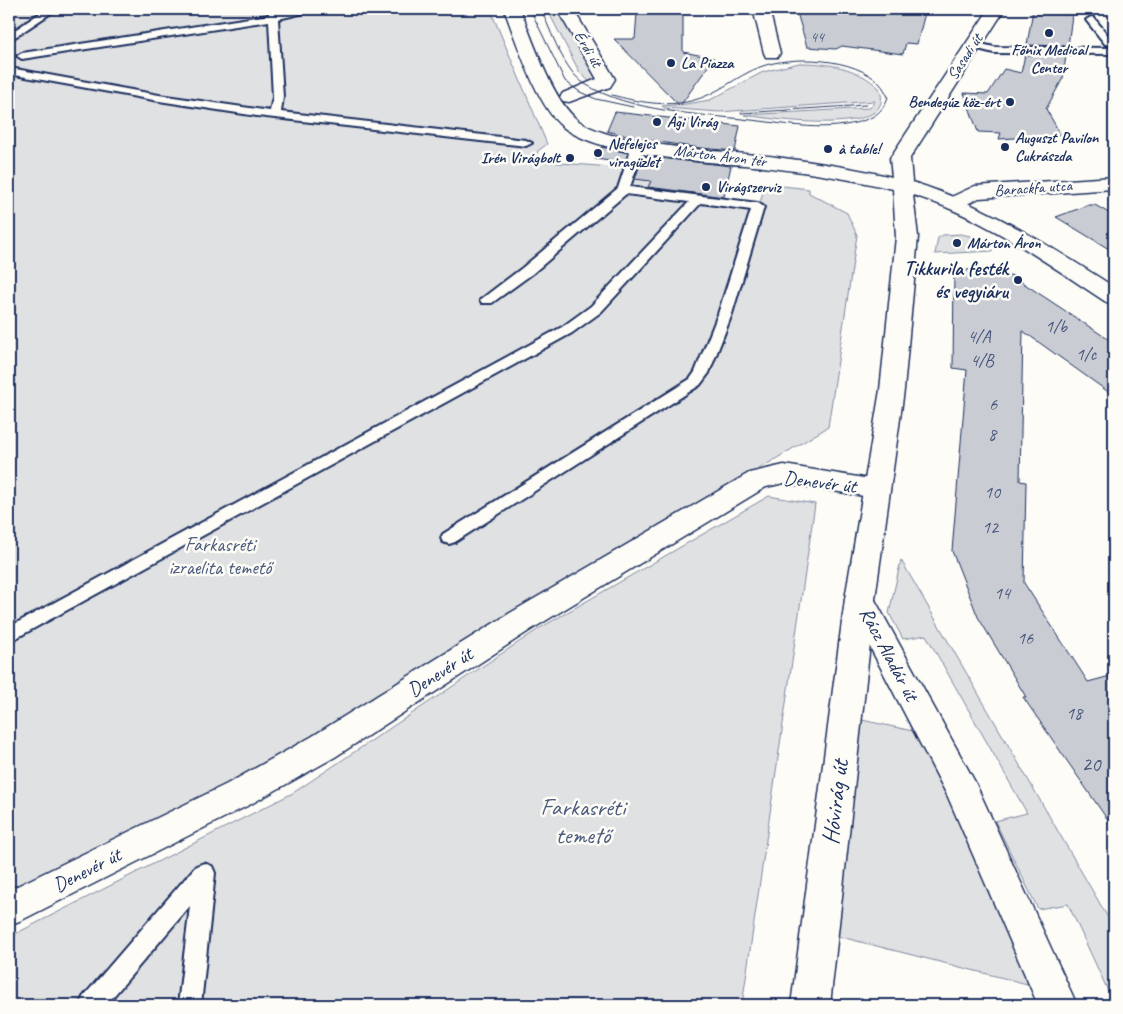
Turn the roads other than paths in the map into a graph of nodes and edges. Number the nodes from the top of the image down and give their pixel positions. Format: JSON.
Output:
{"nodes":[{"id":1,"x":52,"y":9,"type":"edge"},
{"id":2,"x":310,"y":9,"type":"edge"},
{"id":3,"x":512,"y":9,"type":"edge"},
{"id":4,"x":565,"y":9,"type":"edge"},
{"id":5,"x":761,"y":9,"type":"edge"},
{"id":6,"x":996,"y":9,"type":"edge"},
{"id":7,"x":273,"y":13,"type":"edge"},
{"id":8,"x":1091,"y":20,"type":"dead end"},
{"id":9,"x":9,"y":38,"type":"edge"},
{"id":10,"x":1114,"y":42,"type":"edge"},
{"id":11,"x":9,"y":45,"type":"edge"},
{"id":12,"x":972,"y":45,"type":"junction"},
{"id":13,"x":1114,"y":51,"type":"edge"},
{"id":14,"x":772,"y":52,"type":"dead end"},
{"id":15,"x":22,"y":56,"type":"junction"},
{"id":16,"x":9,"y":72,"type":"edge"},
{"id":17,"x":561,"y":100,"type":"junction"},
{"id":18,"x":275,"y":115,"type":"junction"},
{"id":19,"x":526,"y":142,"type":"dead end"},
{"id":20,"x":638,"y":146,"type":"junction"},
{"id":21,"x":1114,"y":183,"type":"edge"},
{"id":22,"x":901,"y":186,"type":"junction"},
{"id":23,"x":623,"y":190,"type":"junction"},
{"id":24,"x":698,"y":200,"type":"junction"},
{"id":25,"x":954,"y":203,"type":"junction"},
{"id":26,"x":1114,"y":297,"type":"edge"},
{"id":27,"x":487,"y":300,"type":"dead end"},
{"id":28,"x":876,"y":489,"type":"junction"},
{"id":29,"x":449,"y":538,"type":"dead end"},
{"id":30,"x":860,"y":599,"type":"junction"},
{"id":31,"x":9,"y":635,"type":"edge"},
{"id":32,"x":9,"y":908,"type":"edge"},
{"id":33,"x":91,"y":1005,"type":"edge"},
{"id":34,"x":190,"y":1005,"type":"edge"},
{"id":35,"x":810,"y":1005,"type":"edge"},
{"id":36,"x":1058,"y":1005,"type":"edge"}],
"edges":[{"from":1,"to":9,"type":"lane"},
{"from":2,"to":7,"type":"lane"},
{"from":3,"to":17,"type":"street"},
{"from":4,"to":17,"type":"street","name":"Érdi út"},
{"from":5,"to":14,"type":"street"},
{"from":6,"to":12,"type":"street","name":"Sasadi út"},
{"from":7,"to":15,"type":"lane"},
{"from":7,"to":18,"type":"lane"},
{"from":8,"to":10,"type":"lane"},
{"from":11,"to":15,"type":"lane"},
{"from":12,"to":13,"type":"lane"},
{"from":12,"to":22,"type":"street","name":"Sasadi út"},
{"from":15,"to":16,"type":"lane"},
{"from":16,"to":18,"type":"lane"},
{"from":17,"to":20,"type":"street","name":"Márton Áron tér"},
{"from":18,"to":19,"type":"lane"},
{"from":20,"to":22,"type":"street","name":"Márton Áron tér"},
{"from":20,"to":23,"type":"lane"},
{"from":21,"to":25,"type":"street","name":"Barackfa utca"},
{"from":22,"to":25,"type":"street","name":"Márton Áron tér"},
{"from":22,"to":28,"type":"street","name":"Rácz Aladár út"},
{"from":23,"to":24,"type":"lane"},
{"from":23,"to":27,"type":"lane"},
{"from":24,"to":29,"type":"lane"},
{"from":24,"to":31,"type":"lane"},
{"from":25,"to":26,"type":"street","name":"Márton Áron tér"},
{"from":28,"to":30,"type":"street","name":"Rácz Aladár út"},
{"from":28,"to":32,"type":"street","name":"Denevér út"},
{"from":30,"to":35,"type":"street","name":"Hóvirág út"},
{"from":30,"to":36,"type":"street","name":"Rácz Aladár út"},
{"from":33,"to":34,"type":"lane"}]}
